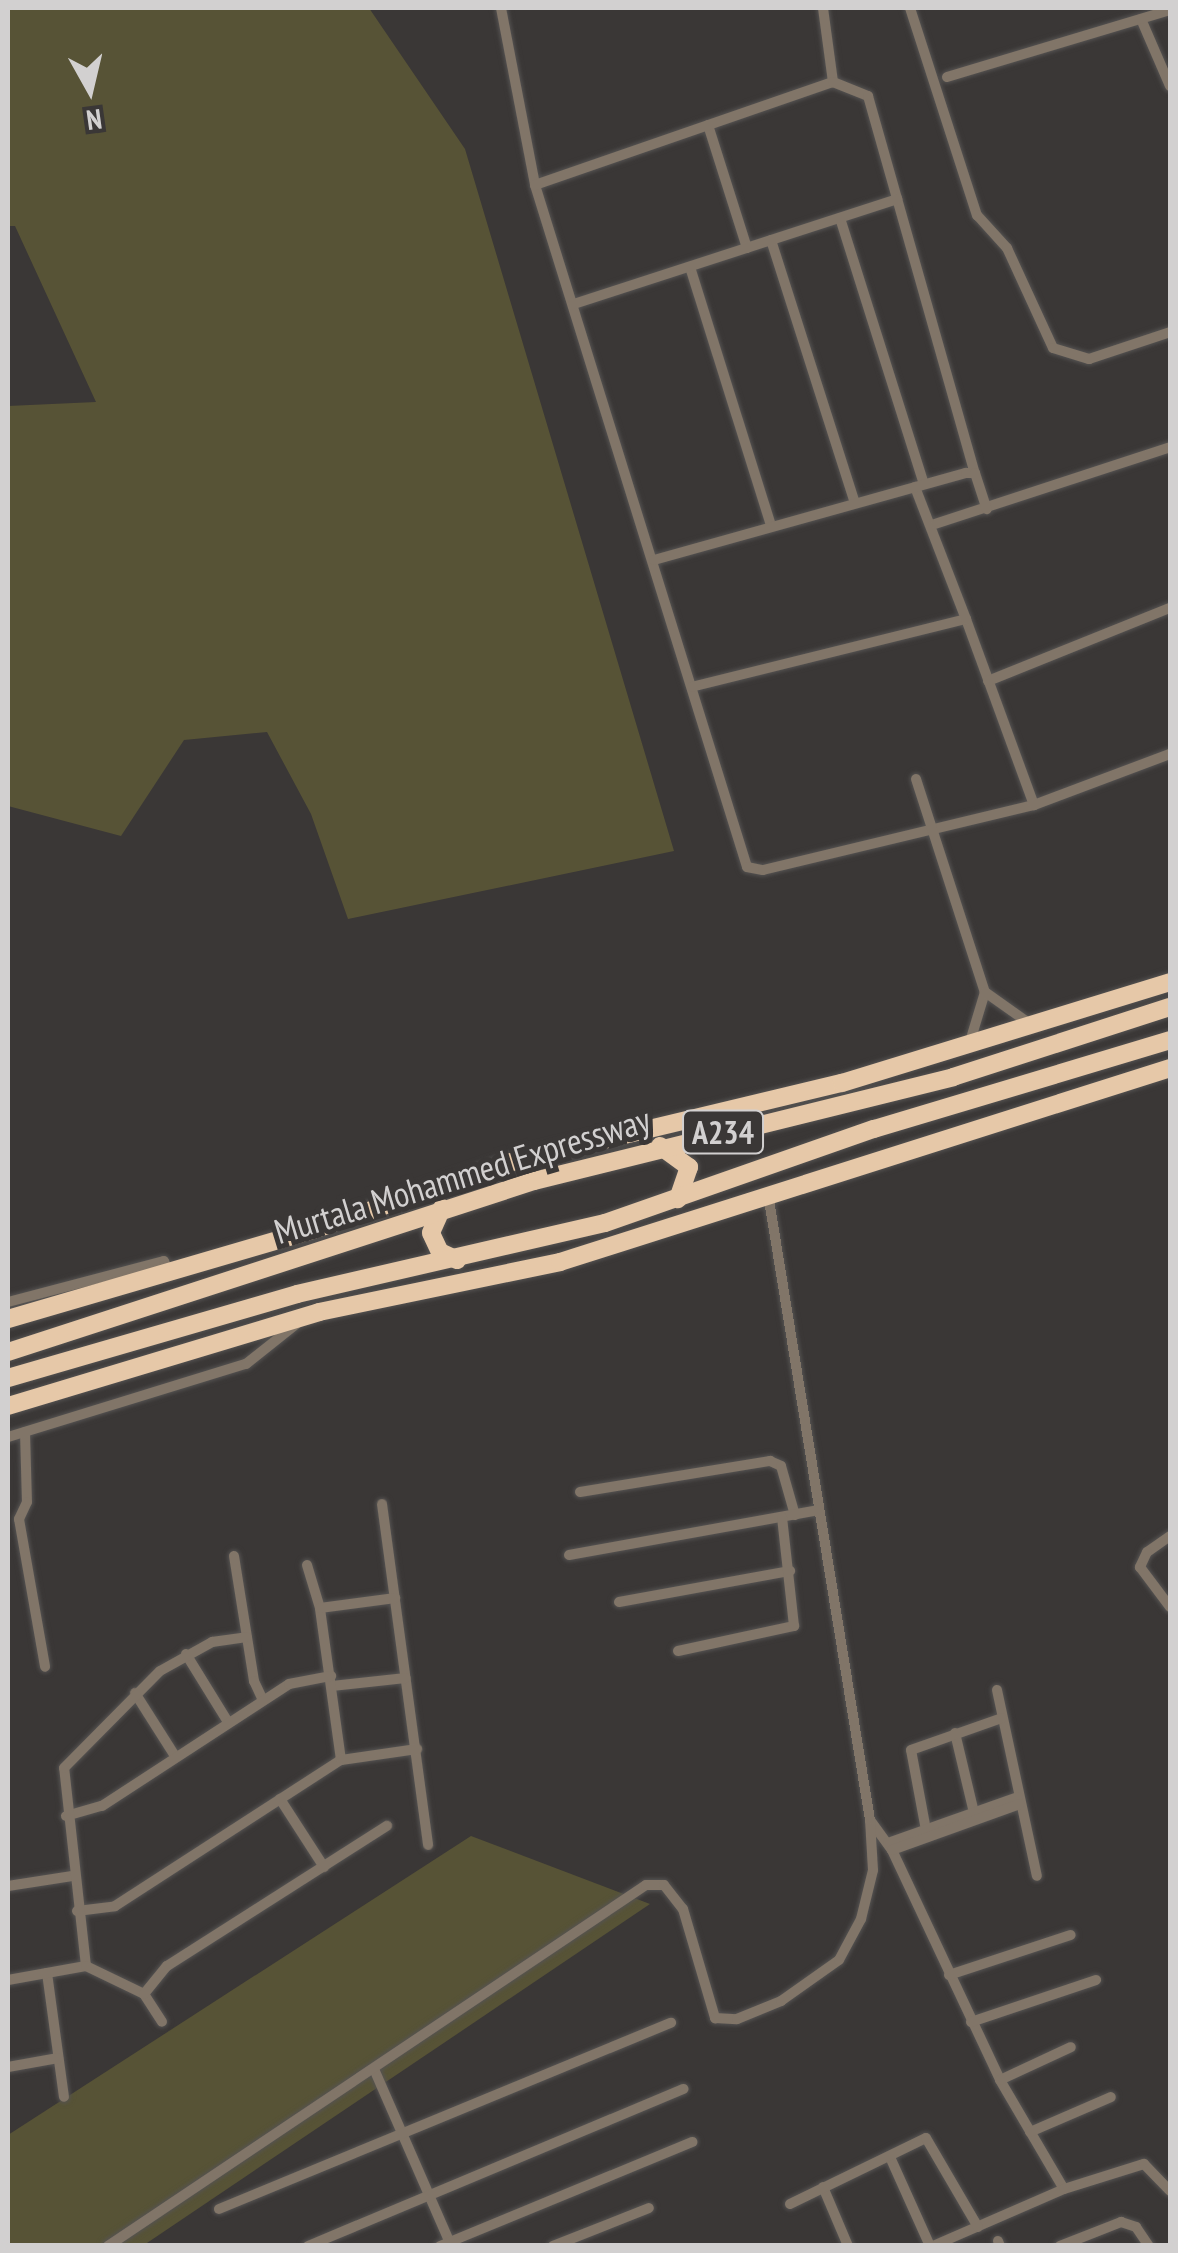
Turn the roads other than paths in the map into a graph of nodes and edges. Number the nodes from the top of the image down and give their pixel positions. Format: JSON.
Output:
{"nodes":[{"id":1,"x":501,"y":8,"type":"edge"},
{"id":2,"x":822,"y":8,"type":"edge"},
{"id":3,"x":910,"y":8,"type":"edge"},
{"id":4,"x":1170,"y":10,"type":"edge"},
{"id":5,"x":1141,"y":19,"type":"junction"},
{"id":6,"x":948,"y":76,"type":"dead end"},
{"id":7,"x":834,"y":82,"type":"junction"},
{"id":8,"x":1170,"y":86,"type":"edge"},
{"id":9,"x":708,"y":125,"type":"junction"},
{"id":10,"x":535,"y":185,"type":"junction"},
{"id":11,"x":897,"y":199,"type":"junction"},
{"id":12,"x":840,"y":218,"type":"junction"},
{"id":13,"x":771,"y":240,"type":"junction"},
{"id":14,"x":747,"y":248,"type":"junction"},
{"id":15,"x":690,"y":266,"type":"junction"},
{"id":16,"x":574,"y":304,"type":"junction"},
{"id":17,"x":1170,"y":332,"type":"edge"},
{"id":18,"x":1170,"y":448,"type":"edge"},
{"id":19,"x":975,"y":473,"type":"junction"},
{"id":20,"x":920,"y":486,"type":"junction"},
{"id":21,"x":855,"y":503,"type":"junction"},
{"id":22,"x":987,"y":509,"type":"junction"},
{"id":23,"x":935,"y":524,"type":"junction"},
{"id":24,"x":771,"y":526,"type":"junction"},
{"id":25,"x":654,"y":560,"type":"junction"},
{"id":26,"x":1170,"y":608,"type":"edge"},
{"id":27,"x":966,"y":619,"type":"junction"},
{"id":28,"x":988,"y":681,"type":"junction"},
{"id":29,"x":692,"y":687,"type":"junction"},
{"id":30,"x":1170,"y":754,"type":"edge"},
{"id":31,"x":916,"y":780,"type":"dead end"},
{"id":32,"x":1034,"y":804,"type":"junction"},
{"id":33,"x":936,"y":829,"type":"junction"},
{"id":34,"x":1170,"y":982,"type":"edge"},
{"id":35,"x":985,"y":992,"type":"junction"},
{"id":36,"x":1170,"y":1007,"type":"edge"},
{"id":37,"x":1034,"y":1027,"type":"junction"},
{"id":38,"x":1170,"y":1040,"type":"edge"},
{"id":39,"x":969,"y":1046,"type":"junction"},
{"id":40,"x":1170,"y":1068,"type":"edge"},
{"id":41,"x":660,"y":1146,"type":"junction"},
{"id":42,"x":768,"y":1194,"type":"junction"},
{"id":43,"x":678,"y":1199,"type":"junction"},
{"id":44,"x":442,"y":1208,"type":"junction"},
{"id":45,"x":458,"y":1260,"type":"junction"},
{"id":46,"x":168,"y":1272,"type":"junction"},
{"id":47,"x":336,"y":1286,"type":"junction"},
{"id":48,"x":8,"y":1302,"type":"edge"},
{"id":49,"x":306,"y":1316,"type":"junction"},
{"id":50,"x":8,"y":1319,"type":"edge"},
{"id":51,"x":128,"y":1343,"type":"junction"},
{"id":52,"x":8,"y":1352,"type":"edge"},
{"id":53,"x":8,"y":1378,"type":"edge"},
{"id":54,"x":36,"y":1397,"type":"junction"},
{"id":55,"x":8,"y":1406,"type":"edge"},
{"id":56,"x":25,"y":1432,"type":"junction"},
{"id":57,"x":8,"y":1438,"type":"edge"},
{"id":58,"x":580,"y":1492,"type":"dead end"},
{"id":59,"x":382,"y":1504,"type":"dead end"},
{"id":60,"x":819,"y":1510,"type":"junction"},
{"id":61,"x":795,"y":1515,"type":"junction"},
{"id":62,"x":782,"y":1518,"type":"junction"},
{"id":63,"x":20,"y":1529,"type":"junction"},
{"id":64,"x":8,"y":1532,"type":"edge"},
{"id":65,"x":1170,"y":1536,"type":"edge"},
{"id":66,"x":569,"y":1555,"type":"dead end"},
{"id":67,"x":234,"y":1556,"type":"dead end"},
{"id":68,"x":307,"y":1565,"type":"dead end"},
{"id":69,"x":790,"y":1570,"type":"junction"},
{"id":70,"x":395,"y":1598,"type":"junction"},
{"id":71,"x":619,"y":1602,"type":"dead end"},
{"id":72,"x":320,"y":1608,"type":"junction"},
{"id":73,"x":1170,"y":1608,"type":"edge"},
{"id":74,"x":246,"y":1637,"type":"junction"},
{"id":75,"x":678,"y":1651,"type":"dead end"},
{"id":76,"x":186,"y":1654,"type":"junction"},
{"id":77,"x":45,"y":1667,"type":"dead end"},
{"id":78,"x":406,"y":1678,"type":"junction"},
{"id":79,"x":331,"y":1681,"type":"junction"},
{"id":80,"x":996,"y":1690,"type":"dead end"},
{"id":81,"x":136,"y":1693,"type":"junction"},
{"id":82,"x":264,"y":1700,"type":"junction"},
{"id":83,"x":1002,"y":1718,"type":"junction"},
{"id":84,"x":228,"y":1722,"type":"junction"},
{"id":85,"x":955,"y":1733,"type":"junction"},
{"id":86,"x":417,"y":1749,"type":"junction"},
{"id":87,"x":175,"y":1756,"type":"junction"},
{"id":88,"x":341,"y":1760,"type":"junction"},
{"id":89,"x":280,"y":1799,"type":"junction"},
{"id":90,"x":1019,"y":1800,"type":"junction"},
{"id":91,"x":974,"y":1812,"type":"junction"},
{"id":92,"x":66,"y":1816,"type":"junction"},
{"id":93,"x":870,"y":1820,"type":"junction"},
{"id":94,"x":387,"y":1826,"type":"dead end"},
{"id":95,"x":926,"y":1830,"type":"junction"},
{"id":96,"x":428,"y":1845,"type":"dead end"},
{"id":97,"x":890,"y":1847,"type":"junction"},
{"id":98,"x":324,"y":1867,"type":"junction"},
{"id":99,"x":72,"y":1876,"type":"junction"},
{"id":100,"x":1038,"y":1876,"type":"dead end"},
{"id":101,"x":8,"y":1886,"type":"edge"},
{"id":102,"x":78,"y":1911,"type":"junction"},
{"id":103,"x":1072,"y":1936,"type":"dead end"},
{"id":104,"x":86,"y":1966,"type":"junction"},
{"id":105,"x":47,"y":1973,"type":"junction"},
{"id":106,"x":949,"y":1975,"type":"junction"},
{"id":107,"x":8,"y":1980,"type":"edge"},
{"id":108,"x":1096,"y":1980,"type":"dead end"},
{"id":109,"x":144,"y":1994,"type":"junction"},
{"id":110,"x":162,"y":2022,"type":"dead end"},
{"id":111,"x":970,"y":2022,"type":"junction"},
{"id":112,"x":671,"y":2023,"type":"dead end"},
{"id":113,"x":1071,"y":2047,"type":"dead end"},
{"id":114,"x":58,"y":2058,"type":"junction"},
{"id":115,"x":8,"y":2068,"type":"edge"},
{"id":116,"x":374,"y":2069,"type":"junction"},
{"id":117,"x":1000,"y":2080,"type":"junction"},
{"id":118,"x":683,"y":2089,"type":"dead end"},
{"id":119,"x":1111,"y":2097,"type":"dead end"},
{"id":120,"x":64,"y":2098,"type":"dead end"},
{"id":121,"x":1030,"y":2132,"type":"junction"},
{"id":122,"x":404,"y":2136,"type":"junction"},
{"id":123,"x":692,"y":2142,"type":"dead end"},
{"id":124,"x":890,"y":2157,"type":"junction"},
{"id":125,"x":823,"y":2187,"type":"junction"},
{"id":126,"x":1064,"y":2189,"type":"junction"},
{"id":127,"x":1170,"y":2191,"type":"edge"},
{"id":128,"x":431,"y":2194,"type":"junction"},
{"id":129,"x":790,"y":2204,"type":"dead end"},
{"id":130,"x":648,"y":2208,"type":"dead end"},
{"id":131,"x":218,"y":2210,"type":"dead end"},
{"id":132,"x":991,"y":2221,"type":"junction"},
{"id":133,"x":978,"y":2226,"type":"junction"},
{"id":134,"x":998,"y":2240,"type":"edge"},
{"id":135,"x":447,"y":2244,"type":"edge"},
{"id":136,"x":108,"y":2246,"type":"edge"},
{"id":137,"x":308,"y":2246,"type":"edge"},
{"id":138,"x":554,"y":2246,"type":"edge"},
{"id":139,"x":848,"y":2246,"type":"edge"},
{"id":140,"x":931,"y":2246,"type":"edge"},
{"id":141,"x":1060,"y":2246,"type":"edge"},
{"id":142,"x":1149,"y":2246,"type":"edge"}],
"edges":[{"from":1,"to":10,"type":"street"},
{"from":2,"to":7,"type":"street"},
{"from":3,"to":17,"type":"street"},
{"from":4,"to":5,"type":"street"},
{"from":5,"to":6,"type":"street"},
{"from":5,"to":8,"type":"street"},
{"from":7,"to":9,"type":"street"},
{"from":7,"to":11,"type":"street"},
{"from":9,"to":10,"type":"street"},
{"from":9,"to":14,"type":"street"},
{"from":10,"to":16,"type":"street"},
{"from":11,"to":12,"type":"street"},
{"from":11,"to":19,"type":"street"},
{"from":12,"to":13,"type":"street"},
{"from":12,"to":20,"type":"street"},
{"from":13,"to":14,"type":"street"},
{"from":13,"to":21,"type":"street"},
{"from":14,"to":15,"type":"street"},
{"from":15,"to":16,"type":"street"},
{"from":15,"to":24,"type":"street"},
{"from":16,"to":25,"type":"street"},
{"from":18,"to":22,"type":"street"},
{"from":19,"to":20,"type":"street"},
{"from":19,"to":22,"type":"street"},
{"from":20,"to":21,"type":"street"},
{"from":20,"to":23,"type":"street"},
{"from":21,"to":24,"type":"street"},
{"from":22,"to":23,"type":"street"},
{"from":23,"to":27,"type":"street"},
{"from":24,"to":25,"type":"street"},
{"from":25,"to":29,"type":"street"},
{"from":26,"to":28,"type":"street"},
{"from":27,"to":28,"type":"street"},
{"from":27,"to":29,"type":"street"},
{"from":28,"to":32,"type":"street"},
{"from":29,"to":33,"type":"street"},
{"from":30,"to":32,"type":"street"},
{"from":31,"to":33,"type":"street"},
{"from":32,"to":33,"type":"street"},
{"from":33,"to":35,"type":"street"},
{"from":34,"to":37,"type":"highway","name":"Murtala Mohammed Expressway"},
{"from":35,"to":37,"type":"street"},
{"from":35,"to":39,"type":"street"},
{"from":36,"to":41,"type":"highway","name":"Murtala Mohammed Expressway","number":"A234"},
{"from":37,"to":39,"type":"highway","name":"Murtala Mohammed Expressway"},
{"from":38,"to":43,"type":"highway","name":"Murtala Mohammed Expressway","number":"A234"},
{"from":39,"to":46,"type":"highway","name":"Murtala Mohammed Expressway"},
{"from":40,"to":42,"type":"highway"},
{"from":41,"to":43,"type":"highway"},
{"from":41,"to":44,"type":"highway","name":"Murtala Mohammed Expressway","number":"A234"},
{"from":42,"to":49,"type":"highway"},
{"from":42,"to":60,"type":"street"},
{"from":43,"to":45,"type":"highway","name":"Murtala Mohammed Expressway","number":"A234"},
{"from":44,"to":45,"type":"highway"},
{"from":44,"to":52,"type":"highway","name":"Murtala Mohammed Expressway","number":"A234"},
{"from":45,"to":47,"type":"highway","name":"Murtala Mohammed Expressway","number":"A234"},
{"from":46,"to":48,"type":"street"},
{"from":46,"to":50,"type":"highway","name":"Murtala Mohammed Expressway"},
{"from":47,"to":49,"type":"highway"},
{"from":47,"to":51,"type":"highway","name":"Murtala Mohammed Expressway","number":"A234"},
{"from":49,"to":54,"type":"highway"},
{"from":49,"to":56,"type":"street"},
{"from":51,"to":53,"type":"highway","name":"Murtala Mohammed Expressway","number":"A234"},
{"from":51,"to":54,"type":"highway"},
{"from":54,"to":55,"type":"highway"},
{"from":56,"to":57,"type":"street"},
{"from":56,"to":63,"type":"street"},
{"from":58,"to":61,"type":"street"},
{"from":59,"to":70,"type":"street"},
{"from":60,"to":61,"type":"street"},
{"from":60,"to":93,"type":"street"},
{"from":61,"to":62,"type":"street"},
{"from":62,"to":66,"type":"street"},
{"from":62,"to":69,"type":"street"},
{"from":63,"to":64,"type":"street"},
{"from":63,"to":77,"type":"street"},
{"from":65,"to":73,"type":"street"},
{"from":67,"to":74,"type":"street"},
{"from":68,"to":72,"type":"street"},
{"from":69,"to":71,"type":"street"},
{"from":69,"to":75,"type":"street"},
{"from":70,"to":72,"type":"street"},
{"from":70,"to":78,"type":"street"},
{"from":72,"to":79,"type":"street"},
{"from":74,"to":76,"type":"street"},
{"from":74,"to":82,"type":"street"},
{"from":76,"to":81,"type":"street"},
{"from":76,"to":84,"type":"street"},
{"from":78,"to":79,"type":"street"},
{"from":78,"to":86,"type":"street"},
{"from":79,"to":82,"type":"street"},
{"from":79,"to":88,"type":"street"},
{"from":80,"to":83,"type":"street"},
{"from":81,"to":87,"type":"street"},
{"from":81,"to":92,"type":"street"},
{"from":82,"to":84,"type":"street"},
{"from":83,"to":85,"type":"street"},
{"from":83,"to":90,"type":"street"},
{"from":84,"to":87,"type":"street"},
{"from":85,"to":91,"type":"street"},
{"from":85,"to":95,"type":"street"},
{"from":86,"to":88,"type":"street"},
{"from":86,"to":96,"type":"street"},
{"from":87,"to":92,"type":"street"},
{"from":88,"to":89,"type":"street"},
{"from":89,"to":98,"type":"street"},
{"from":89,"to":102,"type":"street"},
{"from":90,"to":91,"type":"street"},
{"from":90,"to":97,"type":"street"},
{"from":90,"to":100,"type":"street"},
{"from":91,"to":95,"type":"street"},
{"from":92,"to":99,"type":"street"},
{"from":93,"to":97,"type":"street"},
{"from":93,"to":116,"type":"street"},
{"from":94,"to":98,"type":"street"},
{"from":95,"to":97,"type":"street"},
{"from":97,"to":106,"type":"street"},
{"from":98,"to":109,"type":"street"},
{"from":99,"to":101,"type":"street"},
{"from":99,"to":102,"type":"street"},
{"from":102,"to":104,"type":"street"},
{"from":103,"to":106,"type":"street"},
{"from":104,"to":105,"type":"street"},
{"from":104,"to":109,"type":"street"},
{"from":105,"to":107,"type":"street"},
{"from":105,"to":114,"type":"street"},
{"from":106,"to":111,"type":"street"},
{"from":108,"to":111,"type":"street"},
{"from":109,"to":110,"type":"street"},
{"from":111,"to":117,"type":"street"},
{"from":112,"to":122,"type":"street"},
{"from":113,"to":117,"type":"street"},
{"from":114,"to":115,"type":"street"},
{"from":114,"to":120,"type":"street"},
{"from":116,"to":122,"type":"street"},
{"from":116,"to":136,"type":"street"},
{"from":117,"to":121,"type":"street"},
{"from":118,"to":128,"type":"street"},
{"from":119,"to":121,"type":"street"},
{"from":121,"to":126,"type":"street"},
{"from":122,"to":128,"type":"street"},
{"from":122,"to":131,"type":"street"},
{"from":123,"to":135,"type":"street"},
{"from":124,"to":125,"type":"street"},
{"from":124,"to":133,"type":"street"},
{"from":124,"to":140,"type":"street"},
{"from":125,"to":129,"type":"street"},
{"from":125,"to":139,"type":"street"},
{"from":126,"to":127,"type":"street"},
{"from":126,"to":132,"type":"street"},
{"from":128,"to":135,"type":"street"},
{"from":128,"to":137,"type":"street"},
{"from":130,"to":138,"type":"street"},
{"from":132,"to":133,"type":"street"},
{"from":132,"to":134,"type":"street"},
{"from":133,"to":140,"type":"street"},
{"from":141,"to":142,"type":"street"}]}
